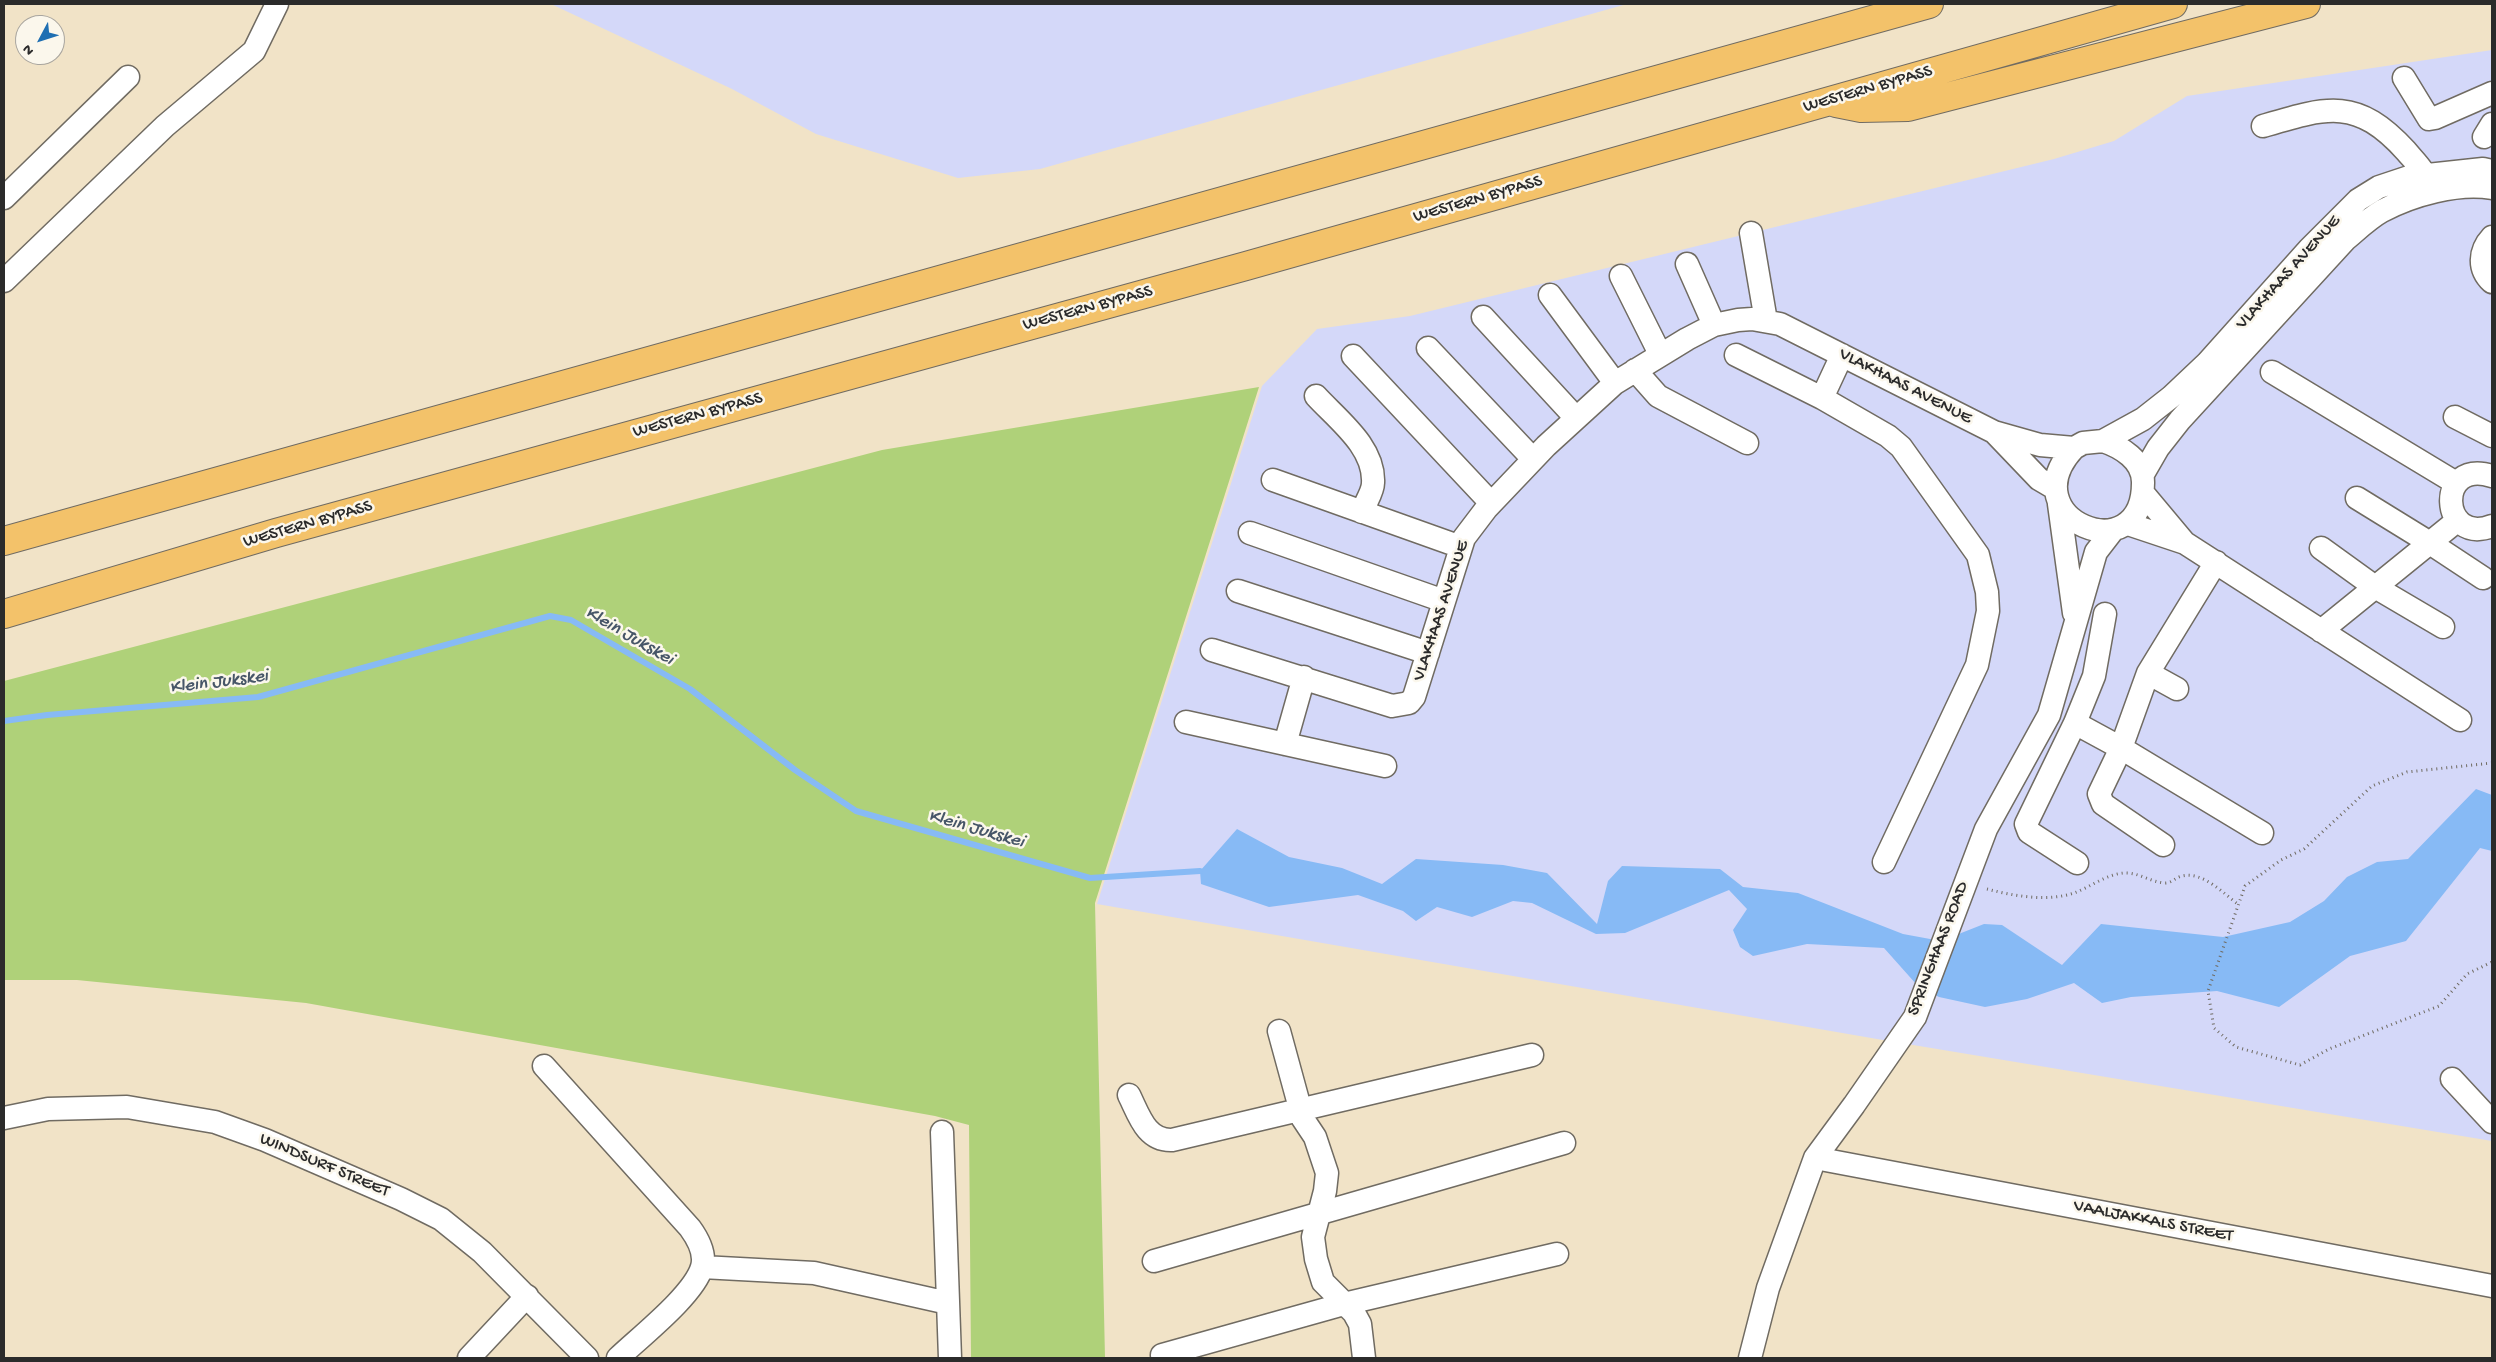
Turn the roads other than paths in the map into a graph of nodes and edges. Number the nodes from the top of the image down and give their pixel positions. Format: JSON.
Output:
{"nodes":[{"id":1,"x":277,"y":4,"type":"edge"},
{"id":2,"x":1891,"y":4,"type":"edge"},
{"id":3,"x":1929,"y":4,"type":"edge"},
{"id":4,"x":2173,"y":4,"type":"edge"},
{"id":5,"x":2306,"y":4,"type":"edge"},
{"id":6,"x":1746,"y":54,"type":"junction"},
{"id":7,"x":128,"y":77,"type":"dead end"},
{"id":8,"x":2404,"y":78,"type":"dead end"},
{"id":9,"x":2492,"y":92,"type":"edge"},
{"id":10,"x":1827,"y":101,"type":"junction"},
{"id":11,"x":2263,"y":126,"type":"dead end"},
{"id":12,"x":2492,"y":171,"type":"edge"},
{"id":13,"x":2428,"y":184,"type":"junction"},
{"id":14,"x":2492,"y":188,"type":"edge"},
{"id":15,"x":4,"y":198,"type":"edge"},
{"id":16,"x":1751,"y":233,"type":"dead end"},
{"id":17,"x":2492,"y":237,"type":"edge"},
{"id":18,"x":1687,"y":264,"type":"dead end"},
{"id":19,"x":1621,"y":276,"type":"dead end"},
{"id":20,"x":4,"y":281,"type":"edge"},
{"id":21,"x":2492,"y":282,"type":"edge"},
{"id":22,"x":1550,"y":294,"type":"dead end"},
{"id":23,"x":1483,"y":317,"type":"dead end"},
{"id":24,"x":1766,"y":321,"type":"junction"},
{"id":25,"x":1714,"y":325,"type":"junction"},
{"id":26,"x":1428,"y":348,"type":"dead end"},
{"id":27,"x":1660,"y":354,"type":"junction"},
{"id":28,"x":1736,"y":355,"type":"dead end"},
{"id":29,"x":1842,"y":355,"type":"junction"},
{"id":30,"x":1353,"y":356,"type":"dead end"},
{"id":31,"x":1635,"y":370,"type":"junction"},
{"id":32,"x":2272,"y":372,"type":"dead end"},
{"id":33,"x":1616,"y":383,"type":"junction"},
{"id":34,"x":1316,"y":396,"type":"dead end"},
{"id":35,"x":1822,"y":398,"type":"junction"},
{"id":36,"x":2455,"y":417,"type":"dead end"},
{"id":37,"x":1576,"y":418,"type":"junction"},
{"id":38,"x":1994,"y":432,"type":"junction"},
{"id":39,"x":2492,"y":436,"type":"edge"},
{"id":40,"x":2103,"y":441,"type":"junction"},
{"id":41,"x":1747,"y":443,"type":"dead end"},
{"id":42,"x":2074,"y":448,"type":"junction"},
{"id":43,"x":1533,"y":459,"type":"junction"},
{"id":44,"x":2492,"y":476,"type":"edge"},
{"id":45,"x":1273,"y":480,"type":"dead end"},
{"id":46,"x":2456,"y":483,"type":"junction"},
{"id":47,"x":2143,"y":484,"type":"junction"},
{"id":48,"x":2058,"y":497,"type":"junction"},
{"id":49,"x":2357,"y":498,"type":"dead end"},
{"id":50,"x":1491,"y":503,"type":"junction"},
{"id":51,"x":1362,"y":512,"type":"junction"},
{"id":52,"x":2458,"y":520,"type":"junction"},
{"id":53,"x":2492,"y":526,"type":"edge"},
{"id":54,"x":2120,"y":527,"type":"junction"},
{"id":55,"x":1250,"y":533,"type":"dead end"},
{"id":56,"x":4,"y":540,"type":"edge"},
{"id":57,"x":2185,"y":543,"type":"junction"},
{"id":58,"x":2430,"y":543,"type":"junction"},
{"id":59,"x":1461,"y":548,"type":"junction"},
{"id":60,"x":2321,"y":548,"type":"dead end"},
{"id":61,"x":2216,"y":562,"type":"junction"},
{"id":62,"x":2483,"y":578,"type":"dead end"},
{"id":63,"x":2375,"y":587,"type":"junction"},
{"id":64,"x":1238,"y":591,"type":"dead end"},
{"id":65,"x":1444,"y":601,"type":"junction"},
{"id":66,"x":4,"y":614,"type":"edge"},
{"id":67,"x":2105,"y":614,"type":"dead end"},
{"id":68,"x":2075,"y":624,"type":"junction"},
{"id":69,"x":2443,"y":627,"type":"dead end"},
{"id":70,"x":2321,"y":631,"type":"junction"},
{"id":71,"x":1212,"y":650,"type":"dead end"},
{"id":72,"x":1428,"y":653,"type":"junction"},
{"id":73,"x":2148,"y":673,"type":"junction"},
{"id":74,"x":1304,"y":677,"type":"junction"},
{"id":75,"x":2176,"y":689,"type":"dead end"},
{"id":76,"x":2460,"y":720,"type":"dead end"},
{"id":77,"x":1186,"y":722,"type":"dead end"},
{"id":78,"x":2075,"y":723,"type":"junction"},
{"id":79,"x":1285,"y":744,"type":"junction"},
{"id":80,"x":2121,"y":748,"type":"junction"},
{"id":81,"x":1385,"y":766,"type":"dead end"},
{"id":82,"x":2262,"y":833,"type":"dead end"},
{"id":83,"x":2163,"y":845,"type":"dead end"},
{"id":84,"x":1884,"y":862,"type":"dead end"},
{"id":85,"x":2077,"y":863,"type":"dead end"},
{"id":86,"x":1279,"y":1031,"type":"dead end"},
{"id":87,"x":1532,"y":1055,"type":"dead end"},
{"id":88,"x":544,"y":1066,"type":"dead end"},
{"id":89,"x":2452,"y":1079,"type":"dead end"},
{"id":90,"x":1129,"y":1095,"type":"dead end"},
{"id":91,"x":1300,"y":1111,"type":"junction"},
{"id":92,"x":4,"y":1118,"type":"edge"},
{"id":93,"x":2492,"y":1122,"type":"edge"},
{"id":94,"x":942,"y":1132,"type":"dead end"},
{"id":95,"x":1564,"y":1143,"type":"dead end"},
{"id":96,"x":1814,"y":1158,"type":"junction"},
{"id":97,"x":1319,"y":1214,"type":"junction"},
{"id":98,"x":1557,"y":1254,"type":"dead end"},
{"id":99,"x":1154,"y":1261,"type":"dead end"},
{"id":100,"x":702,"y":1267,"type":"junction"},
{"id":101,"x":2492,"y":1286,"type":"edge"},
{"id":102,"x":527,"y":1296,"type":"junction"},
{"id":103,"x":948,"y":1303,"type":"junction"},
{"id":104,"x":1344,"y":1304,"type":"junction"},
{"id":105,"x":1162,"y":1355,"type":"dead end"},
{"id":106,"x":469,"y":1358,"type":"edge"},
{"id":107,"x":587,"y":1358,"type":"edge"},
{"id":108,"x":618,"y":1358,"type":"edge"},
{"id":109,"x":950,"y":1358,"type":"edge"},
{"id":110,"x":1364,"y":1358,"type":"edge"},
{"id":111,"x":1750,"y":1358,"type":"edge"}],
"edges":[{"from":1,"to":20,"type":"street"},
{"from":2,"to":6,"type":"highway"},
{"from":3,"to":6,"type":"highway"},
{"from":4,"to":10,"type":"highway","name":"WESTERN BYPASS"},
{"from":5,"to":10,"type":"highway"},
{"from":6,"to":56,"type":"highway"},
{"from":7,"to":15,"type":"street"},
{"from":8,"to":9,"type":"street"},
{"from":10,"to":66,"type":"highway","name":"WESTERN BYPASS"},
{"from":11,"to":13,"type":"street"},
{"from":12,"to":13,"type":"street","name":"VLAKHAAS AVENUE"},
{"from":13,"to":14,"type":"street","name":"VLAKHAAS AVENUE"},
{"from":13,"to":40,"type":"street","name":"VLAKHAAS AVENUE"},
{"from":13,"to":47,"type":"street","name":"VLAKHAAS AVENUE"},
{"from":16,"to":24,"type":"street"},
{"from":17,"to":21,"type":"street"},
{"from":18,"to":25,"type":"street"},
{"from":19,"to":27,"type":"street"},
{"from":22,"to":33,"type":"street"},
{"from":23,"to":37,"type":"street"},
{"from":24,"to":25,"type":"street","name":"VLAKHAAS AVENUE"},
{"from":24,"to":29,"type":"street","name":"VLAKHAAS AVENUE"},
{"from":25,"to":27,"type":"street","name":"VLAKHAAS AVENUE"},
{"from":26,"to":43,"type":"street"},
{"from":27,"to":31,"type":"street","name":"VLAKHAAS AVENUE"},
{"from":28,"to":35,"type":"street"},
{"from":29,"to":35,"type":"street"},
{"from":29,"to":38,"type":"street","name":"VLAKHAAS AVENUE"},
{"from":30,"to":50,"type":"street"},
{"from":31,"to":33,"type":"street","name":"VLAKHAAS AVENUE"},
{"from":31,"to":41,"type":"street"},
{"from":32,"to":46,"type":"street"},
{"from":33,"to":37,"type":"street","name":"VLAKHAAS AVENUE"},
{"from":34,"to":51,"type":"street"},
{"from":35,"to":84,"type":"street"},
{"from":36,"to":39,"type":"street"},
{"from":37,"to":43,"type":"street","name":"VLAKHAAS AVENUE"},
{"from":38,"to":42,"type":"street","name":"VLAKHAAS AVENUE"},
{"from":38,"to":48,"type":"street"},
{"from":40,"to":42,"type":"street","name":"VLAKHAAS AVENUE"},
{"from":40,"to":47,"type":"street"},
{"from":42,"to":48,"type":"street"},
{"from":43,"to":50,"type":"street","name":"VLAKHAAS AVENUE"},
{"from":44,"to":46,"type":"street"},
{"from":45,"to":51,"type":"street"},
{"from":46,"to":52,"type":"street"},
{"from":47,"to":54,"type":"street"},
{"from":47,"to":57,"type":"street"},
{"from":48,"to":54,"type":"street"},
{"from":48,"to":68,"type":"street"},
{"from":49,"to":58,"type":"street"},
{"from":50,"to":59,"type":"street","name":"VLAKHAAS AVENUE"},
{"from":51,"to":59,"type":"street"},
{"from":52,"to":53,"type":"street"},
{"from":52,"to":58,"type":"street"},
{"from":54,"to":57,"type":"street"},
{"from":54,"to":68,"type":"street","name":"SPRINGHAAS ROAD"},
{"from":55,"to":65,"type":"street"},
{"from":57,"to":61,"type":"street"},
{"from":58,"to":62,"type":"street"},
{"from":58,"to":63,"type":"street"},
{"from":59,"to":65,"type":"street","name":"VLAKHAAS AVENUE"},
{"from":60,"to":63,"type":"street"},
{"from":61,"to":70,"type":"street"},
{"from":61,"to":73,"type":"street"},
{"from":63,"to":69,"type":"street"},
{"from":63,"to":70,"type":"street"},
{"from":64,"to":72,"type":"street"},
{"from":65,"to":72,"type":"street","name":"VLAKHAAS AVENUE"},
{"from":67,"to":78,"type":"street"},
{"from":68,"to":96,"type":"street","name":"SPRINGHAAS ROAD"},
{"from":70,"to":76,"type":"street"},
{"from":71,"to":74,"type":"street"},
{"from":72,"to":74,"type":"street","name":"VLAKHAAS AVENUE"},
{"from":73,"to":75,"type":"street"},
{"from":73,"to":80,"type":"street"},
{"from":74,"to":79,"type":"street"},
{"from":77,"to":79,"type":"street"},
{"from":78,"to":80,"type":"street"},
{"from":78,"to":85,"type":"street"},
{"from":79,"to":81,"type":"street"},
{"from":80,"to":82,"type":"street"},
{"from":80,"to":83,"type":"street"},
{"from":86,"to":91,"type":"street"},
{"from":87,"to":91,"type":"street"},
{"from":88,"to":100,"type":"street"},
{"from":89,"to":93,"type":"street"},
{"from":90,"to":91,"type":"street"},
{"from":91,"to":97,"type":"street"},
{"from":92,"to":102,"type":"street","name":"WINDSURF STREET"},
{"from":94,"to":103,"type":"street"},
{"from":95,"to":97,"type":"street"},
{"from":96,"to":101,"type":"street","name":"VAALJAKKALS STREET"},
{"from":96,"to":111,"type":"street","name":"SPRINGHAAS ROAD"},
{"from":97,"to":99,"type":"street"},
{"from":97,"to":104,"type":"street"},
{"from":98,"to":104,"type":"street"},
{"from":100,"to":103,"type":"street"},
{"from":100,"to":108,"type":"street"},
{"from":102,"to":106,"type":"street"},
{"from":102,"to":107,"type":"street","name":"WINDSURF STREET"},
{"from":103,"to":109,"type":"street"},
{"from":104,"to":105,"type":"street"},
{"from":104,"to":110,"type":"street"}]}
